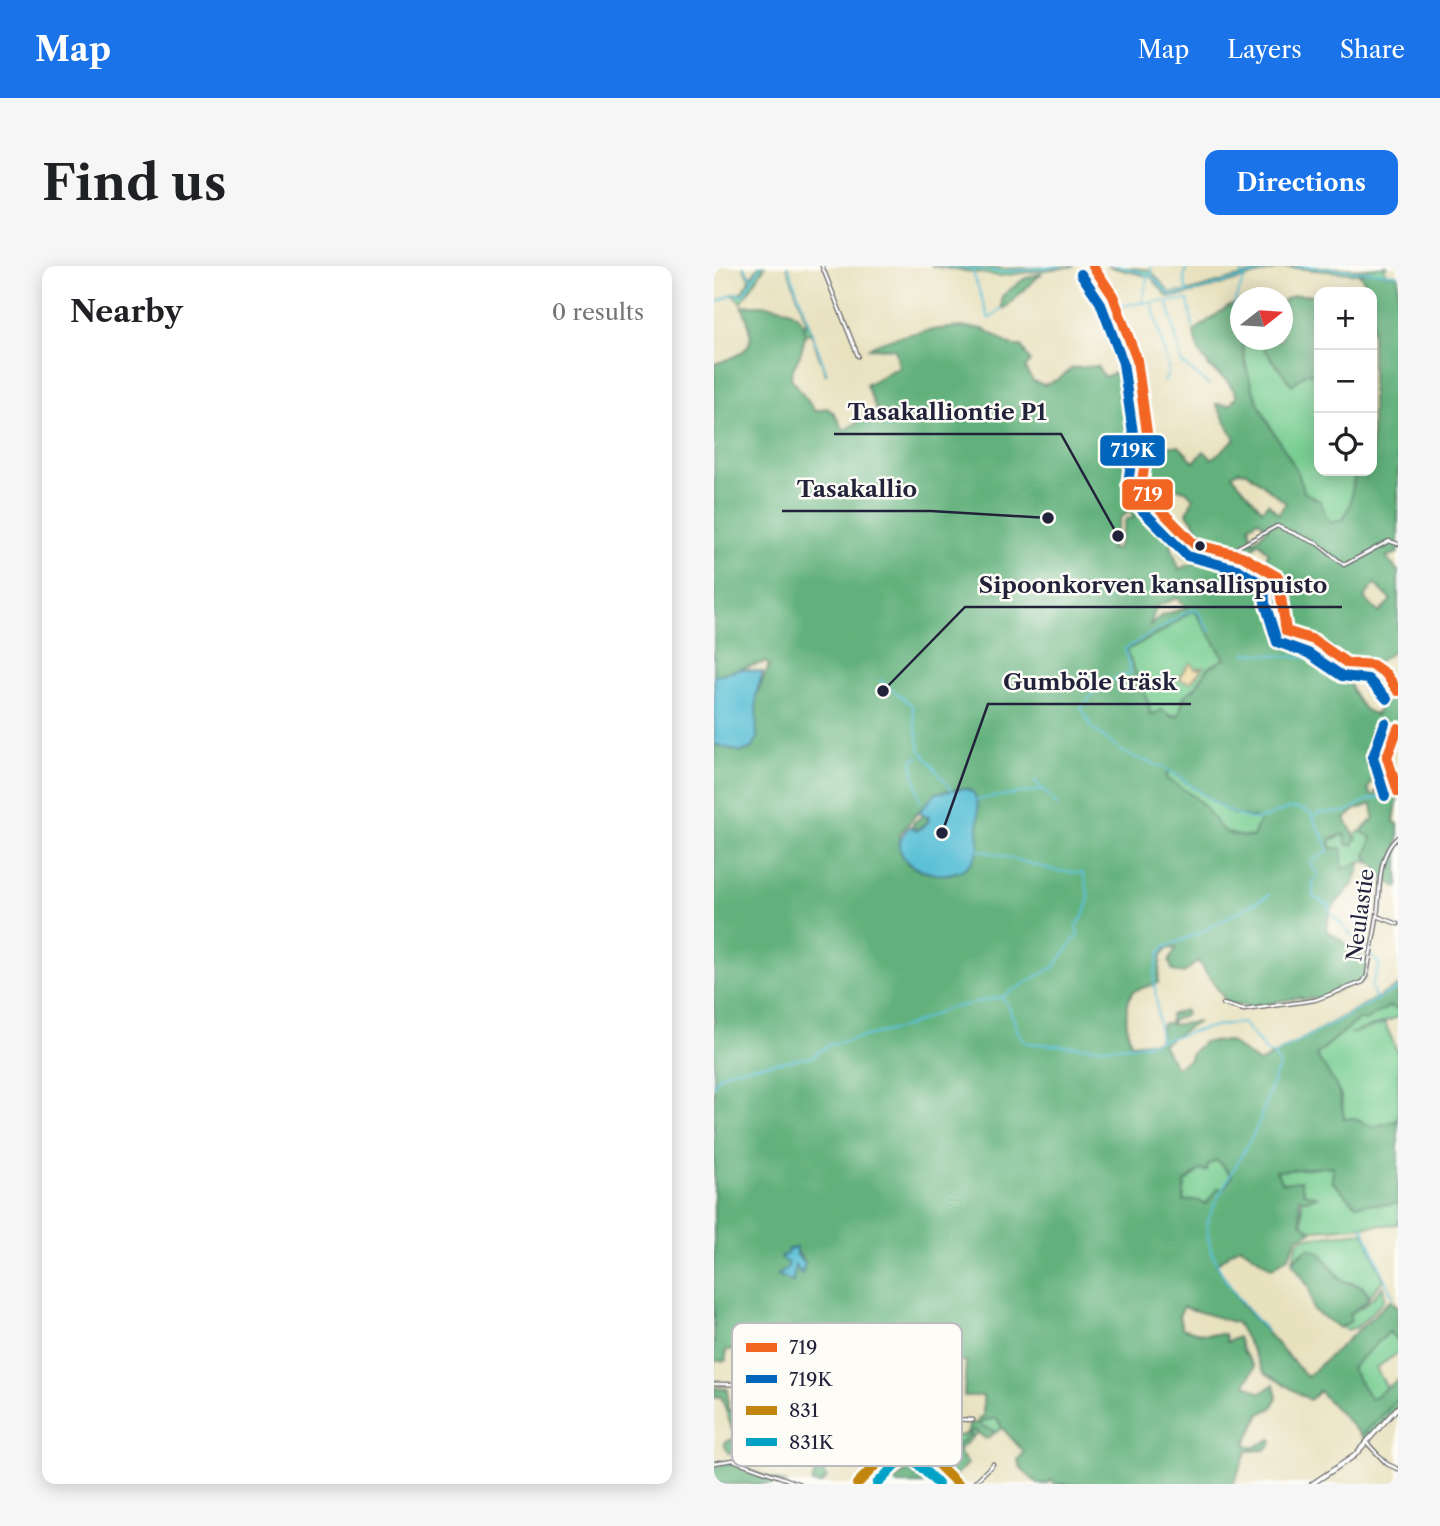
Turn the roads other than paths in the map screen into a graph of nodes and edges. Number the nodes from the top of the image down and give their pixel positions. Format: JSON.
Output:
{"nodes":[{"id":1,"x":822,"y":266,"type":"edge"},
{"id":2,"x":1093,"y":266,"type":"edge"},
{"id":3,"x":858,"y":356,"type":"dead end"},
{"id":4,"x":1398,"y":544,"type":"edge"},
{"id":5,"x":1229,"y":552,"type":"junction"},
{"id":6,"x":1398,"y":691,"type":"edge"},
{"id":7,"x":1398,"y":728,"type":"edge"},
{"id":8,"x":1387,"y":757,"type":"junction"},
{"id":9,"x":1376,"y":790,"type":"dead end"},
{"id":10,"x":1398,"y":792,"type":"edge"},
{"id":11,"x":1398,"y":837,"type":"edge"},
{"id":12,"x":1377,"y":916,"type":"junction"},
{"id":13,"x":1398,"y":924,"type":"edge"},
{"id":14,"x":1223,"y":1004,"type":"dead end"},
{"id":15,"x":714,"y":1384,"type":"edge"},
{"id":16,"x":732,"y":1384,"type":"edge"},
{"id":17,"x":1398,"y":1407,"type":"edge"},
{"id":18,"x":962,"y":1420,"type":"edge"},
{"id":19,"x":973,"y":1420,"type":"dead end"},
{"id":20,"x":1367,"y":1443,"type":"junction"},
{"id":21,"x":732,"y":1460,"type":"edge"},
{"id":22,"x":714,"y":1463,"type":"edge"},
{"id":23,"x":993,"y":1464,"type":"dead end"},
{"id":24,"x":750,"y":1466,"type":"edge"},
{"id":25,"x":876,"y":1466,"type":"edge"},
{"id":26,"x":940,"y":1466,"type":"edge"},
{"id":27,"x":1398,"y":1469,"type":"edge"},
{"id":28,"x":800,"y":1484,"type":"edge"},
{"id":29,"x":857,"y":1484,"type":"edge"},
{"id":30,"x":958,"y":1484,"type":"edge"},
{"id":31,"x":973,"y":1484,"type":"edge"},
{"id":32,"x":1312,"y":1484,"type":"edge"}],
"edges":[{"from":1,"to":3,"type":"street"},
{"from":2,"to":5,"type":"street"},
{"from":4,"to":5,"type":"street"},
{"from":5,"to":6,"type":"street"},
{"from":7,"to":8,"type":"street"},
{"from":8,"to":9,"type":"street"},
{"from":8,"to":10,"type":"street"},
{"from":11,"to":12,"type":"street","name":"Neulastie"},
{"from":12,"to":13,"type":"street"},
{"from":12,"to":14,"type":"street","name":"Neulastie"},
{"from":15,"to":16,"type":"street"},
{"from":17,"to":20,"type":"street"},
{"from":18,"to":19,"type":"street"},
{"from":20,"to":27,"type":"street"},
{"from":20,"to":32,"type":"street"},
{"from":21,"to":22,"type":"street"},
{"from":23,"to":31,"type":"street"},
{"from":24,"to":28,"type":"street"},
{"from":25,"to":29,"type":"street"},
{"from":26,"to":30,"type":"street"}]}
